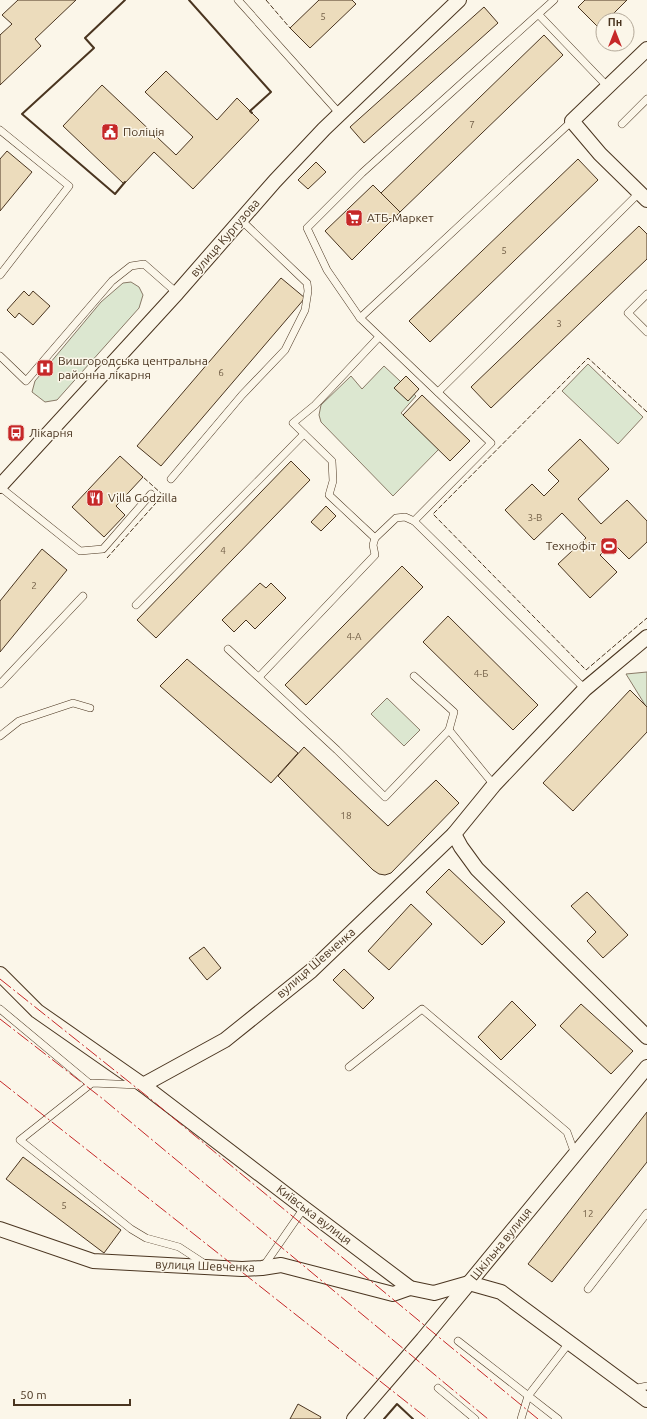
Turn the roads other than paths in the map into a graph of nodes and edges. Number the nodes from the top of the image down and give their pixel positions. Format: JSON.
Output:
{"nodes":[{"id":1,"x":238,"y":0,"type":"edge"},
{"id":2,"x":460,"y":0,"type":"edge"},
{"id":3,"x":554,"y":0,"type":"edge"},
{"id":4,"x":539,"y":15,"type":"junction"},
{"id":5,"x":647,"y":49,"type":"edge"},
{"id":6,"x":608,"y":87,"type":"junction"},
{"id":7,"x":647,"y":99,"type":"edge"},
{"id":8,"x":340,"y":114,"type":"junction"},
{"id":9,"x":572,"y":121,"type":"junction"},
{"id":10,"x":622,"y":124,"type":"dead end"},
{"id":11,"x":0,"y":130,"type":"edge"},
{"id":12,"x":643,"y":196,"type":"edge"},
{"id":13,"x":241,"y":220,"type":"junction"},
{"id":14,"x":0,"y":275,"type":"edge"},
{"id":15,"x":177,"y":293,"type":"junction"},
{"id":16,"x":647,"y":294,"type":"edge"},
{"id":17,"x":360,"y":318,"type":"junction"},
{"id":18,"x":647,"y":332,"type":"edge"},
{"id":19,"x":379,"y":337,"type":"junction"},
{"id":20,"x":0,"y":356,"type":"edge"},
{"id":21,"x":438,"y":392,"type":"junction"},
{"id":22,"x":304,"y":434,"type":"junction"},
{"id":23,"x":171,"y":479,"type":"dead end"},
{"id":24,"x":0,"y":487,"type":"edge"},
{"id":25,"x":151,"y":494,"type":"dead end"},
{"id":26,"x":414,"y":521,"type":"junction"},
{"id":27,"x":375,"y":538,"type":"junction"},
{"id":28,"x":83,"y":596,"type":"dead end"},
{"id":29,"x":136,"y":605,"type":"dead end"},
{"id":30,"x":647,"y":637,"type":"edge"},
{"id":31,"x":228,"y":649,"type":"dead end"},
{"id":32,"x":259,"y":676,"type":"junction"},
{"id":33,"x":414,"y":676,"type":"dead end"},
{"id":34,"x":0,"y":684,"type":"edge"},
{"id":35,"x":585,"y":689,"type":"junction"},
{"id":36,"x":90,"y":708,"type":"dead end"},
{"id":37,"x":450,"y":730,"type":"junction"},
{"id":38,"x":0,"y":736,"type":"edge"},
{"id":39,"x":494,"y":785,"type":"junction"},
{"id":40,"x":454,"y":834,"type":"junction"},
{"id":41,"x":0,"y":974,"type":"edge"},
{"id":42,"x":0,"y":1009,"type":"edge"},
{"id":43,"x":647,"y":1038,"type":"edge"},
{"id":44,"x":349,"y":1067,"type":"dead end"},
{"id":45,"x":647,"y":1067,"type":"edge"},
{"id":46,"x":90,"y":1084,"type":"junction"},
{"id":47,"x":143,"y":1085,"type":"junction"},
{"id":48,"x":575,"y":1154,"type":"junction"},
{"id":49,"x":304,"y":1208,"type":"junction"},
{"id":50,"x":647,"y":1213,"type":"edge"},
{"id":51,"x":0,"y":1229,"type":"edge"},
{"id":52,"x":209,"y":1267,"type":"junction"},
{"id":53,"x":262,"y":1268,"type":"junction"},
{"id":54,"x":469,"y":1283,"type":"junction"},
{"id":55,"x":410,"y":1288,"type":"junction"},
{"id":56,"x":588,"y":1289,"type":"dead end"},
{"id":57,"x":458,"y":1340,"type":"dead end"},
{"id":58,"x":570,"y":1343,"type":"junction"},
{"id":59,"x":647,"y":1386,"type":"edge"},
{"id":60,"x":438,"y":1388,"type":"dead end"},
{"id":61,"x":632,"y":1389,"type":"junction"},
{"id":62,"x":528,"y":1396,"type":"junction"},
{"id":63,"x":647,"y":1400,"type":"edge"},
{"id":64,"x":354,"y":1419,"type":"edge"},
{"id":65,"x":475,"y":1419,"type":"edge"},
{"id":66,"x":521,"y":1419,"type":"edge"},
{"id":67,"x":558,"y":1419,"type":"edge"}],
"edges":[{"from":1,"to":8,"type":"lane"},
{"from":2,"to":8,"type":"street","name":"вулиця Кургузова"},
{"from":3,"to":4,"type":"lane"},
{"from":4,"to":6,"type":"lane"},
{"from":4,"to":17,"type":"lane"},
{"from":5,"to":6,"type":"street"},
{"from":6,"to":9,"type":"street"},
{"from":7,"to":10,"type":"lane"},
{"from":8,"to":13,"type":"street","name":"вулиця Кургузова"},
{"from":9,"to":12,"type":"street"},
{"from":9,"to":17,"type":"lane"},
{"from":11,"to":14,"type":"lane"},
{"from":12,"to":21,"type":"lane"},
{"from":13,"to":15,"type":"street","name":"вулиця Кургузова"},
{"from":13,"to":23,"type":"lane"},
{"from":15,"to":20,"type":"lane"},
{"from":15,"to":24,"type":"street","name":"вулиця Кургузова"},
{"from":16,"to":18,"type":"lane"},
{"from":17,"to":19,"type":"lane"},
{"from":19,"to":21,"type":"lane"},
{"from":19,"to":22,"type":"lane"},
{"from":21,"to":26,"type":"lane"},
{"from":22,"to":27,"type":"lane"},
{"from":22,"to":29,"type":"lane"},
{"from":24,"to":25,"type":"lane"},
{"from":26,"to":27,"type":"lane"},
{"from":26,"to":35,"type":"lane"},
{"from":27,"to":32,"type":"lane"},
{"from":28,"to":34,"type":"lane"},
{"from":30,"to":35,"type":"street","name":"вулиця Шевченка"},
{"from":31,"to":32,"type":"lane"},
{"from":32,"to":37,"type":"lane"},
{"from":33,"to":37,"type":"lane"},
{"from":35,"to":39,"type":"street","name":"вулиця Шевченка"},
{"from":36,"to":38,"type":"lane"},
{"from":37,"to":39,"type":"lane"},
{"from":39,"to":40,"type":"street","name":"вулиця Шевченка"},
{"from":40,"to":43,"type":"street"},
{"from":40,"to":47,"type":"street","name":"вулиця Шевченка"},
{"from":41,"to":47,"type":"street","name":"Київська вулиця"},
{"from":42,"to":46,"type":"lane"},
{"from":44,"to":48,"type":"lane"},
{"from":45,"to":48,"type":"street","name":"Шкільна вулиця"},
{"from":46,"to":47,"type":"lane"},
{"from":46,"to":52,"type":"lane"},
{"from":47,"to":49,"type":"street","name":"Київська вулиця"},
{"from":48,"to":54,"type":"street","name":"Шкільна вулиця"},
{"from":49,"to":53,"type":"lane"},
{"from":49,"to":55,"type":"street","name":"Київська вулиця"},
{"from":50,"to":56,"type":"lane"},
{"from":51,"to":52,"type":"street","name":"вулиця Шевченка"},
{"from":52,"to":53,"type":"street","name":"вулиця Шевченка"},
{"from":53,"to":55,"type":"street","name":"вулиця Шевченка"},
{"from":54,"to":55,"type":"street","name":"Київська вулиця"},
{"from":54,"to":58,"type":"street"},
{"from":54,"to":64,"type":"street","name":"Шкільна вулиця"},
{"from":57,"to":62,"type":"lane"},
{"from":58,"to":61,"type":"street"},
{"from":58,"to":62,"type":"lane"},
{"from":59,"to":61,"type":"lane"},
{"from":60,"to":65,"type":"lane"},
{"from":61,"to":63,"type":"street"},
{"from":62,"to":66,"type":"lane"},
{"from":62,"to":67,"type":"lane"}]}
